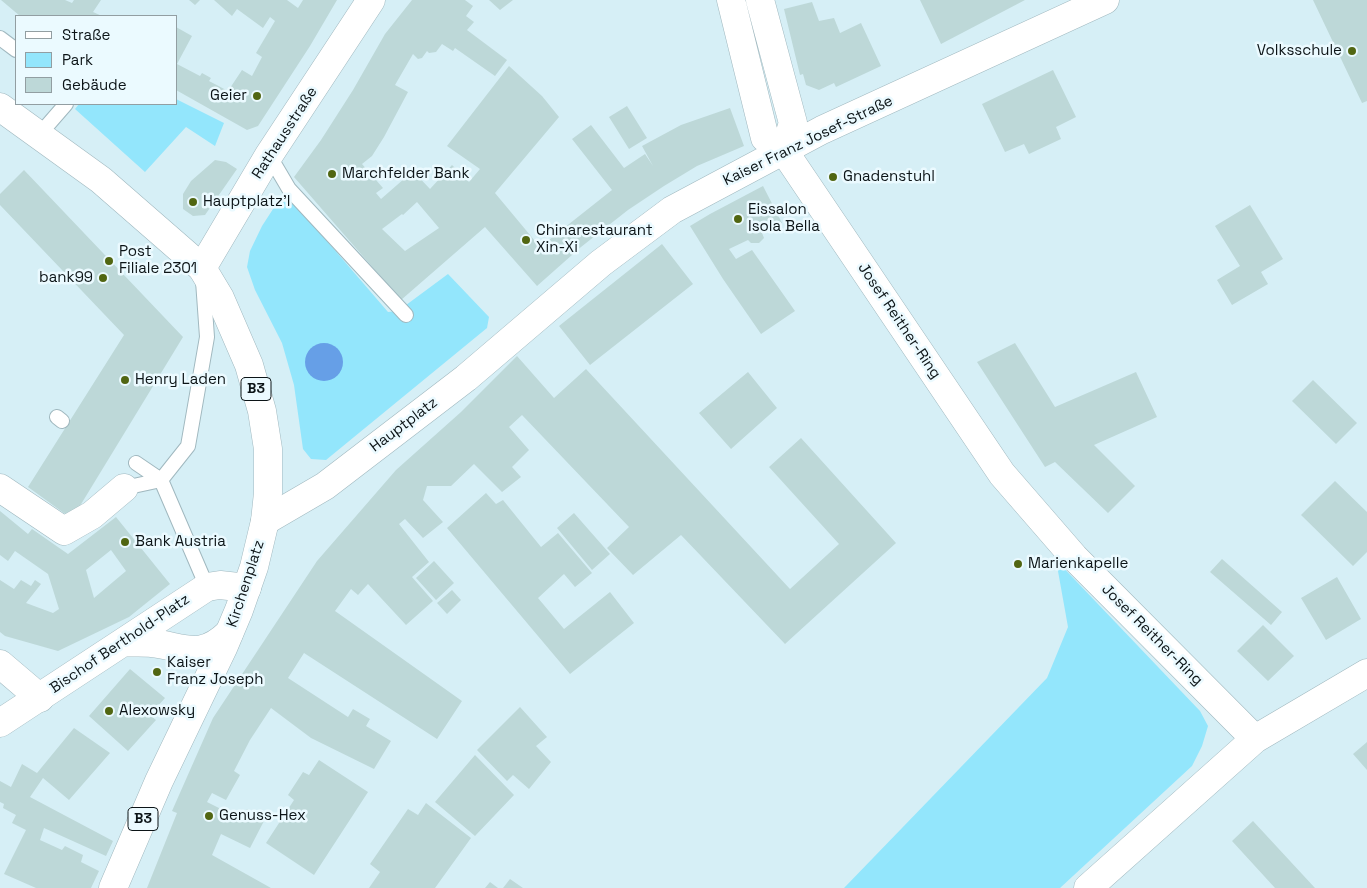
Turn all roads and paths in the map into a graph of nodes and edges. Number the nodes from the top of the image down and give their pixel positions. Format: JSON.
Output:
{"nodes":[{"id":1,"x":372,"y":0,"type":"edge"},
{"id":2,"x":731,"y":0,"type":"edge"},
{"id":3,"x":760,"y":0,"type":"edge"},
{"id":4,"x":1105,"y":0,"type":"edge"},
{"id":5,"x":0,"y":38,"type":"edge"},
{"id":6,"x":15,"y":49,"type":"edge"},
{"id":7,"x":65,"y":105,"type":"edge"},
{"id":8,"x":0,"y":107,"type":"edge"},
{"id":9,"x":40,"y":136,"type":"junction"},
{"id":10,"x":784,"y":151,"type":"junction"},
{"id":11,"x":269,"y":155,"type":"junction"},
{"id":12,"x":202,"y":268,"type":"junction"},
{"id":13,"x":406,"y":315,"type":"dead end"},
{"id":14,"x":535,"y":320,"type":"joint"},
{"id":15,"x":136,"y":463,"type":"dead end"},
{"id":16,"x":161,"y":480,"type":"junction"},
{"id":17,"x":0,"y":488,"type":"edge"},
{"id":18,"x":124,"y":488,"type":"joint"},
{"id":19,"x":265,"y":520,"type":"junction"},
{"id":20,"x":207,"y":587,"type":"junction"},
{"id":21,"x":246,"y":588,"type":"junction"},
{"id":22,"x":229,"y":633,"type":"junction"},
{"id":23,"x":124,"y":642,"type":"junction"},
{"id":24,"x":185,"y":651,"type":"junction"},
{"id":25,"x":0,"y":664,"type":"edge"},
{"id":26,"x":1367,"y":673,"type":"edge"},
{"id":27,"x":202,"y":692,"type":"junction"},
{"id":28,"x":40,"y":698,"type":"junction"},
{"id":29,"x":0,"y":723,"type":"edge"},
{"id":30,"x":1255,"y":739,"type":"junction"},
{"id":31,"x":113,"y":888,"type":"edge"},
{"id":32,"x":1088,"y":888,"type":"edge"}],
"edges":[{"from":1,"to":11,"type":"street","name":"Rathausstraße"},
{"from":2,"to":10,"type":"street","name":"Josef Reither-Ring"},
{"from":3,"to":10,"type":"street"},
{"from":4,"to":10,"type":"street","name":"Kaiser Franz Josef-Straße"},
{"from":5,"to":6,"type":"lane"},
{"from":7,"to":9,"type":"lane"},
{"from":8,"to":9,"type":"street","number":"B3"},
{"from":9,"to":12,"type":"street","number":"B3"},
{"from":10,"to":14,"type":"street","name":"Kaiser Franz Josef-Straße"},
{"from":10,"to":30,"type":"street","name":"Josef Reither-Ring"},
{"from":11,"to":12,"type":"street","name":"Rathausstraße"},
{"from":11,"to":13,"type":"lane"},
{"from":12,"to":16,"type":"lane"},
{"from":12,"to":19,"type":"street","name":"Kirchenplatz","number":"B3"},
{"from":14,"to":19,"type":"street","name":"Hauptplatz"},
{"from":15,"to":16,"type":"lane"},
{"from":16,"to":18,"type":"lane"},
{"from":16,"to":20,"type":"lane"},
{"from":17,"to":18,"type":"street"},
{"from":19,"to":21,"type":"street","name":"Kirchenplatz","number":"B3"},
{"from":20,"to":21,"type":"street","name":"Bischof Berthold-Platz"},
{"from":20,"to":23,"type":"street","name":"Bischof Berthold-Platz"},
{"from":21,"to":22,"type":"street","name":"Kirchenplatz","number":"B3"},
{"from":22,"to":24,"type":"street"},
{"from":22,"to":27,"type":"street","name":"Kirchenplatz","number":"B3"},
{"from":23,"to":24,"type":"street"},
{"from":23,"to":28,"type":"street","name":"Bischof Berthold-Platz"},
{"from":24,"to":27,"type":"street"},
{"from":25,"to":28,"type":"street"},
{"from":26,"to":30,"type":"street"},
{"from":27,"to":31,"type":"street","name":"Kirchenplatz","number":"B3"},
{"from":28,"to":29,"type":"street","name":"Bischof Berthold-Platz"},
{"from":30,"to":32,"type":"street"}]}
